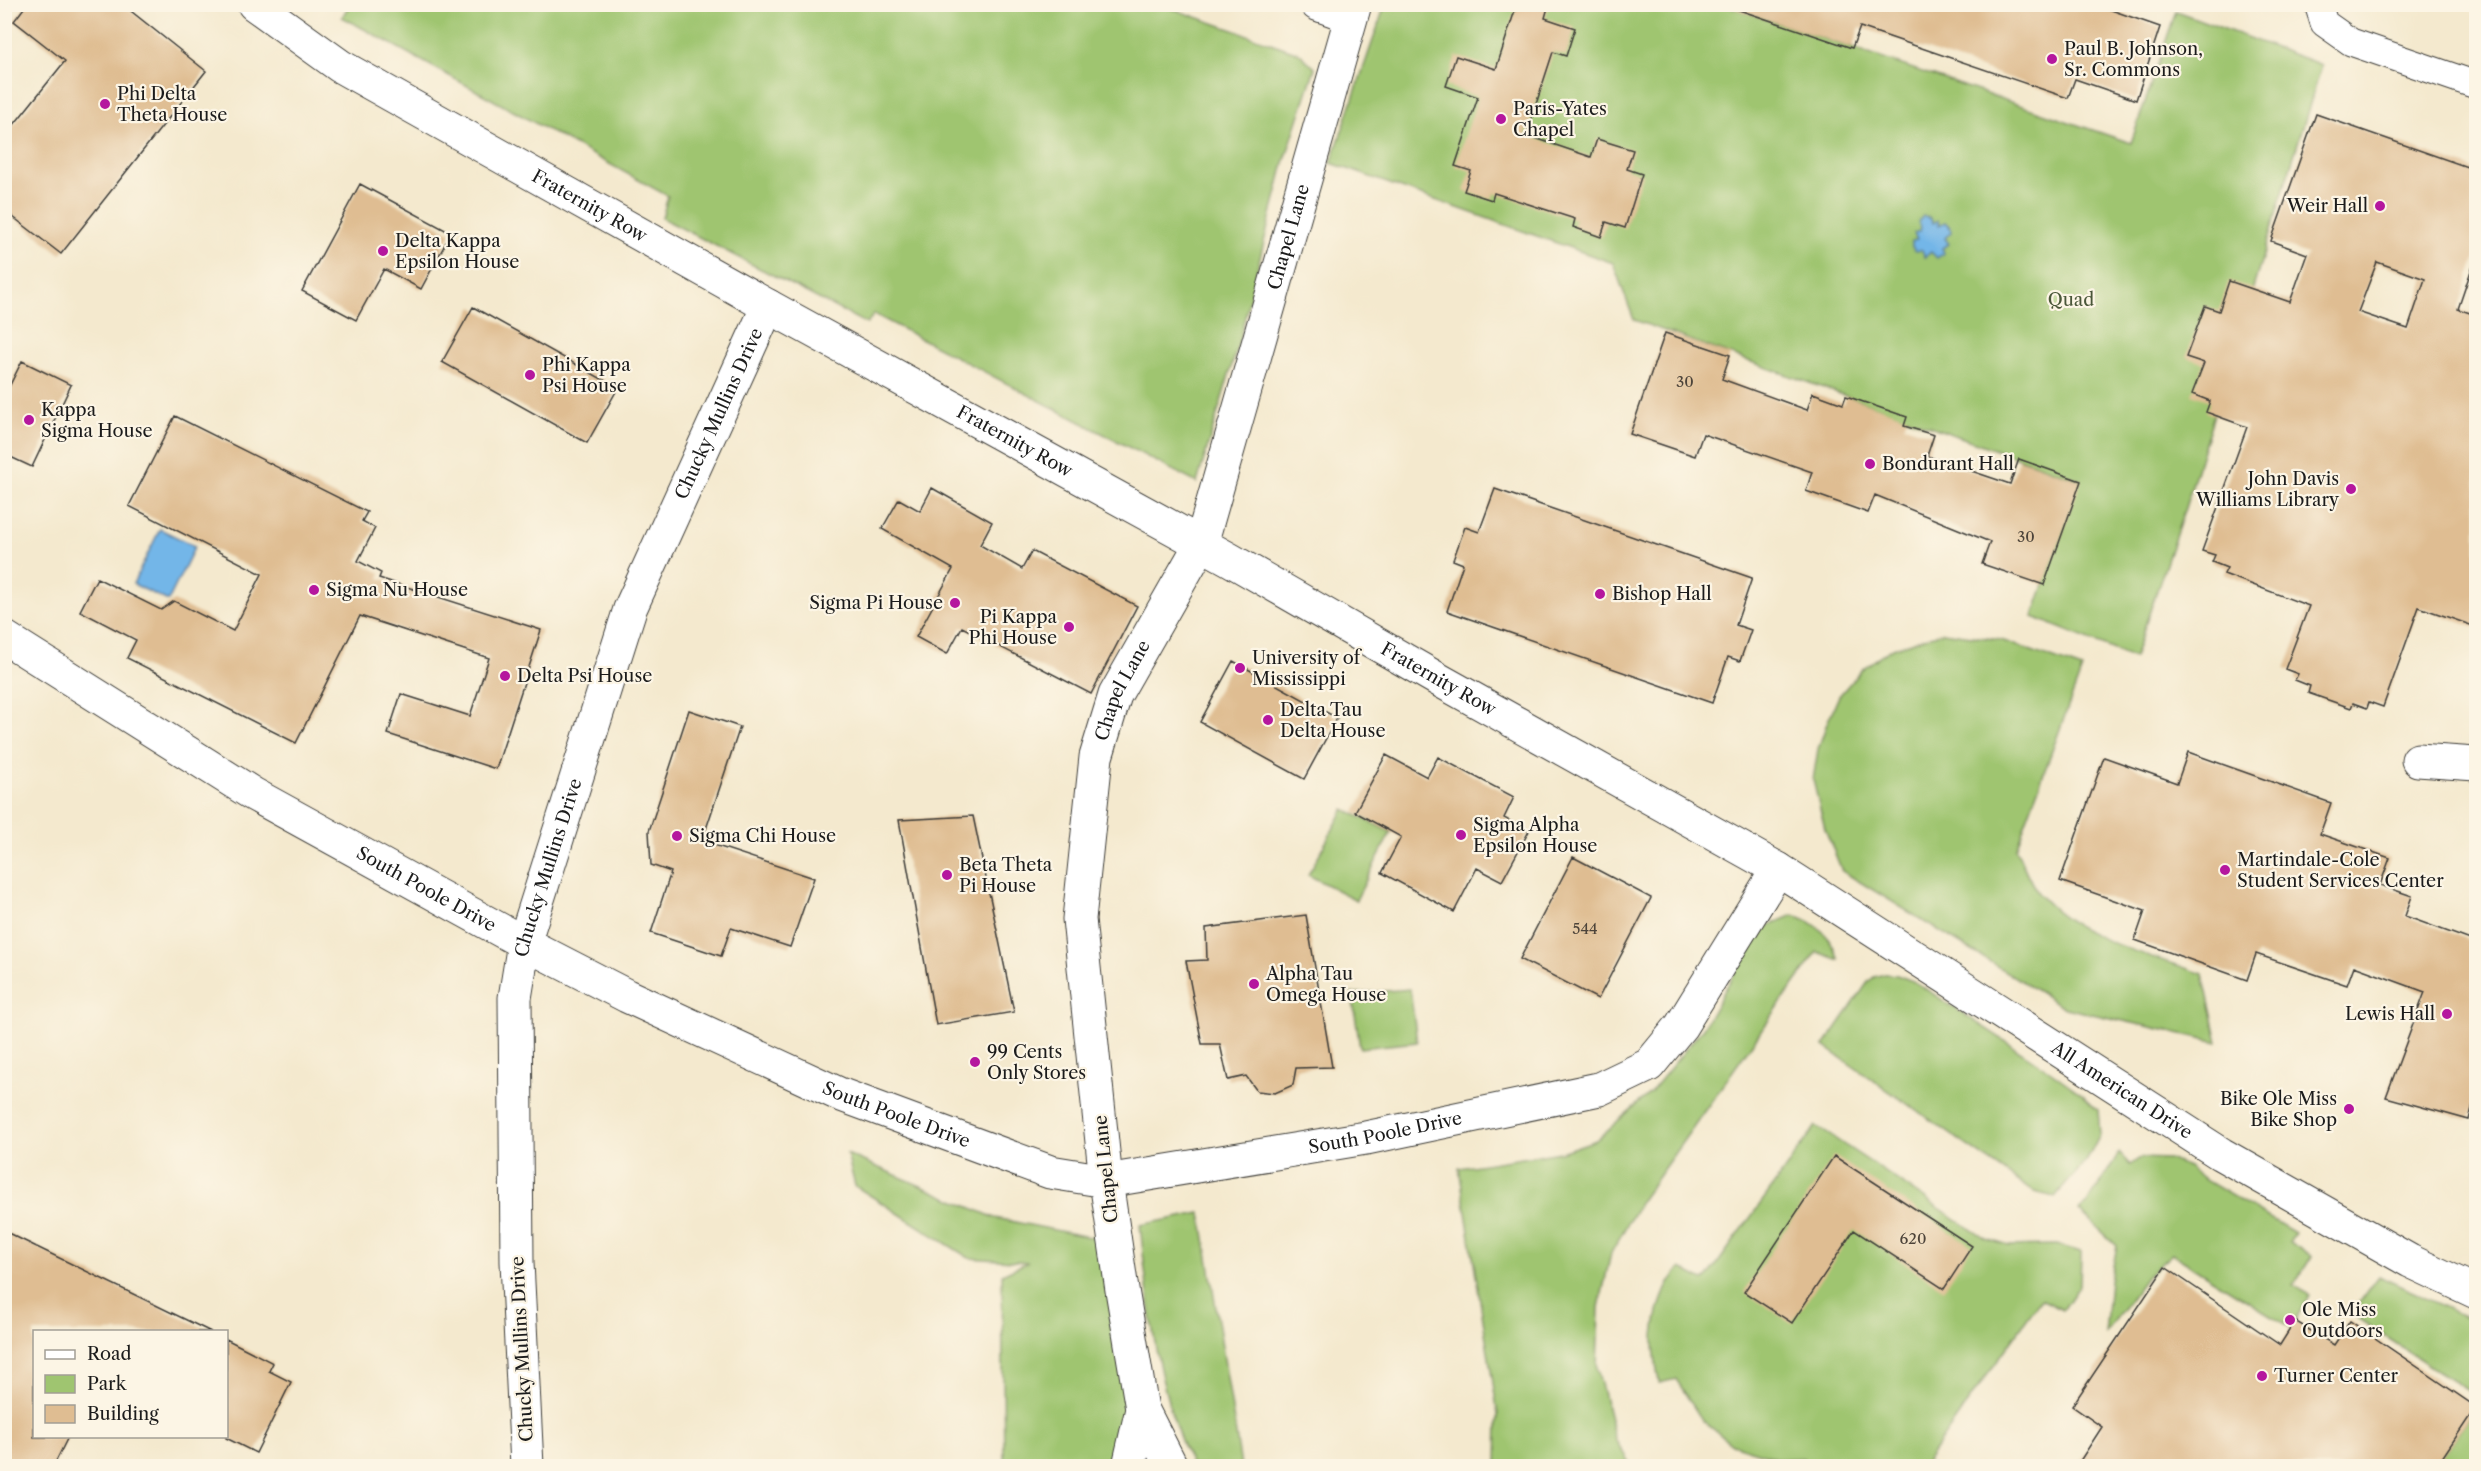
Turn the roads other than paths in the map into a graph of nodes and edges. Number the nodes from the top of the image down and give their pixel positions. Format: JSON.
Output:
{"nodes":[{"id":1,"x":254,"y":4,"type":"edge"},
{"id":2,"x":1317,"y":4,"type":"edge"},
{"id":3,"x":2318,"y":4,"type":"edge"},
{"id":4,"x":1353,"y":10,"type":"edge"},
{"id":5,"x":2476,"y":85,"type":"edge"},
{"id":6,"x":768,"y":306,"type":"junction"},
{"id":7,"x":1201,"y":544,"type":"junction"},
{"id":8,"x":4,"y":637,"type":"edge"},
{"id":9,"x":2418,"y":760,"type":"dead end"},
{"id":10,"x":2476,"y":764,"type":"edge"},
{"id":11,"x":1778,"y":869,"type":"junction"},
{"id":12,"x":524,"y":943,"type":"junction"},
{"id":13,"x":1106,"y":1180,"type":"junction"},
{"id":14,"x":2476,"y":1292,"type":"edge"},
{"id":15,"x":1142,"y":1409,"type":"junction"},
{"id":16,"x":527,"y":1467,"type":"edge"},
{"id":17,"x":1129,"y":1467,"type":"edge"},
{"id":18,"x":1171,"y":1467,"type":"edge"}],
"edges":[{"from":1,"to":6,"type":"street","name":"Fraternity Row"},
{"from":2,"to":4,"type":"street"},
{"from":3,"to":5,"type":"street"},
{"from":4,"to":7,"type":"street","name":"Chapel Lane"},
{"from":6,"to":7,"type":"street","name":"Fraternity Row"},
{"from":6,"to":12,"type":"street","name":"Chucky Mullins Drive"},
{"from":7,"to":11,"type":"street","name":"Fraternity Row"},
{"from":7,"to":13,"type":"street","name":"Chapel Lane"},
{"from":8,"to":12,"type":"street","name":"South Poole Drive"},
{"from":9,"to":10,"type":"street"},
{"from":11,"to":13,"type":"street","name":"South Poole Drive"},
{"from":11,"to":14,"type":"street","name":"All American Drive"},
{"from":12,"to":13,"type":"street","name":"South Poole Drive"},
{"from":12,"to":16,"type":"street","name":"Chucky Mullins Drive"},
{"from":13,"to":15,"type":"street","name":"Chapel Lane"},
{"from":15,"to":17,"type":"street","name":"Chapel Lane"},
{"from":15,"to":18,"type":"street","name":"Chapel Lane"}]}
